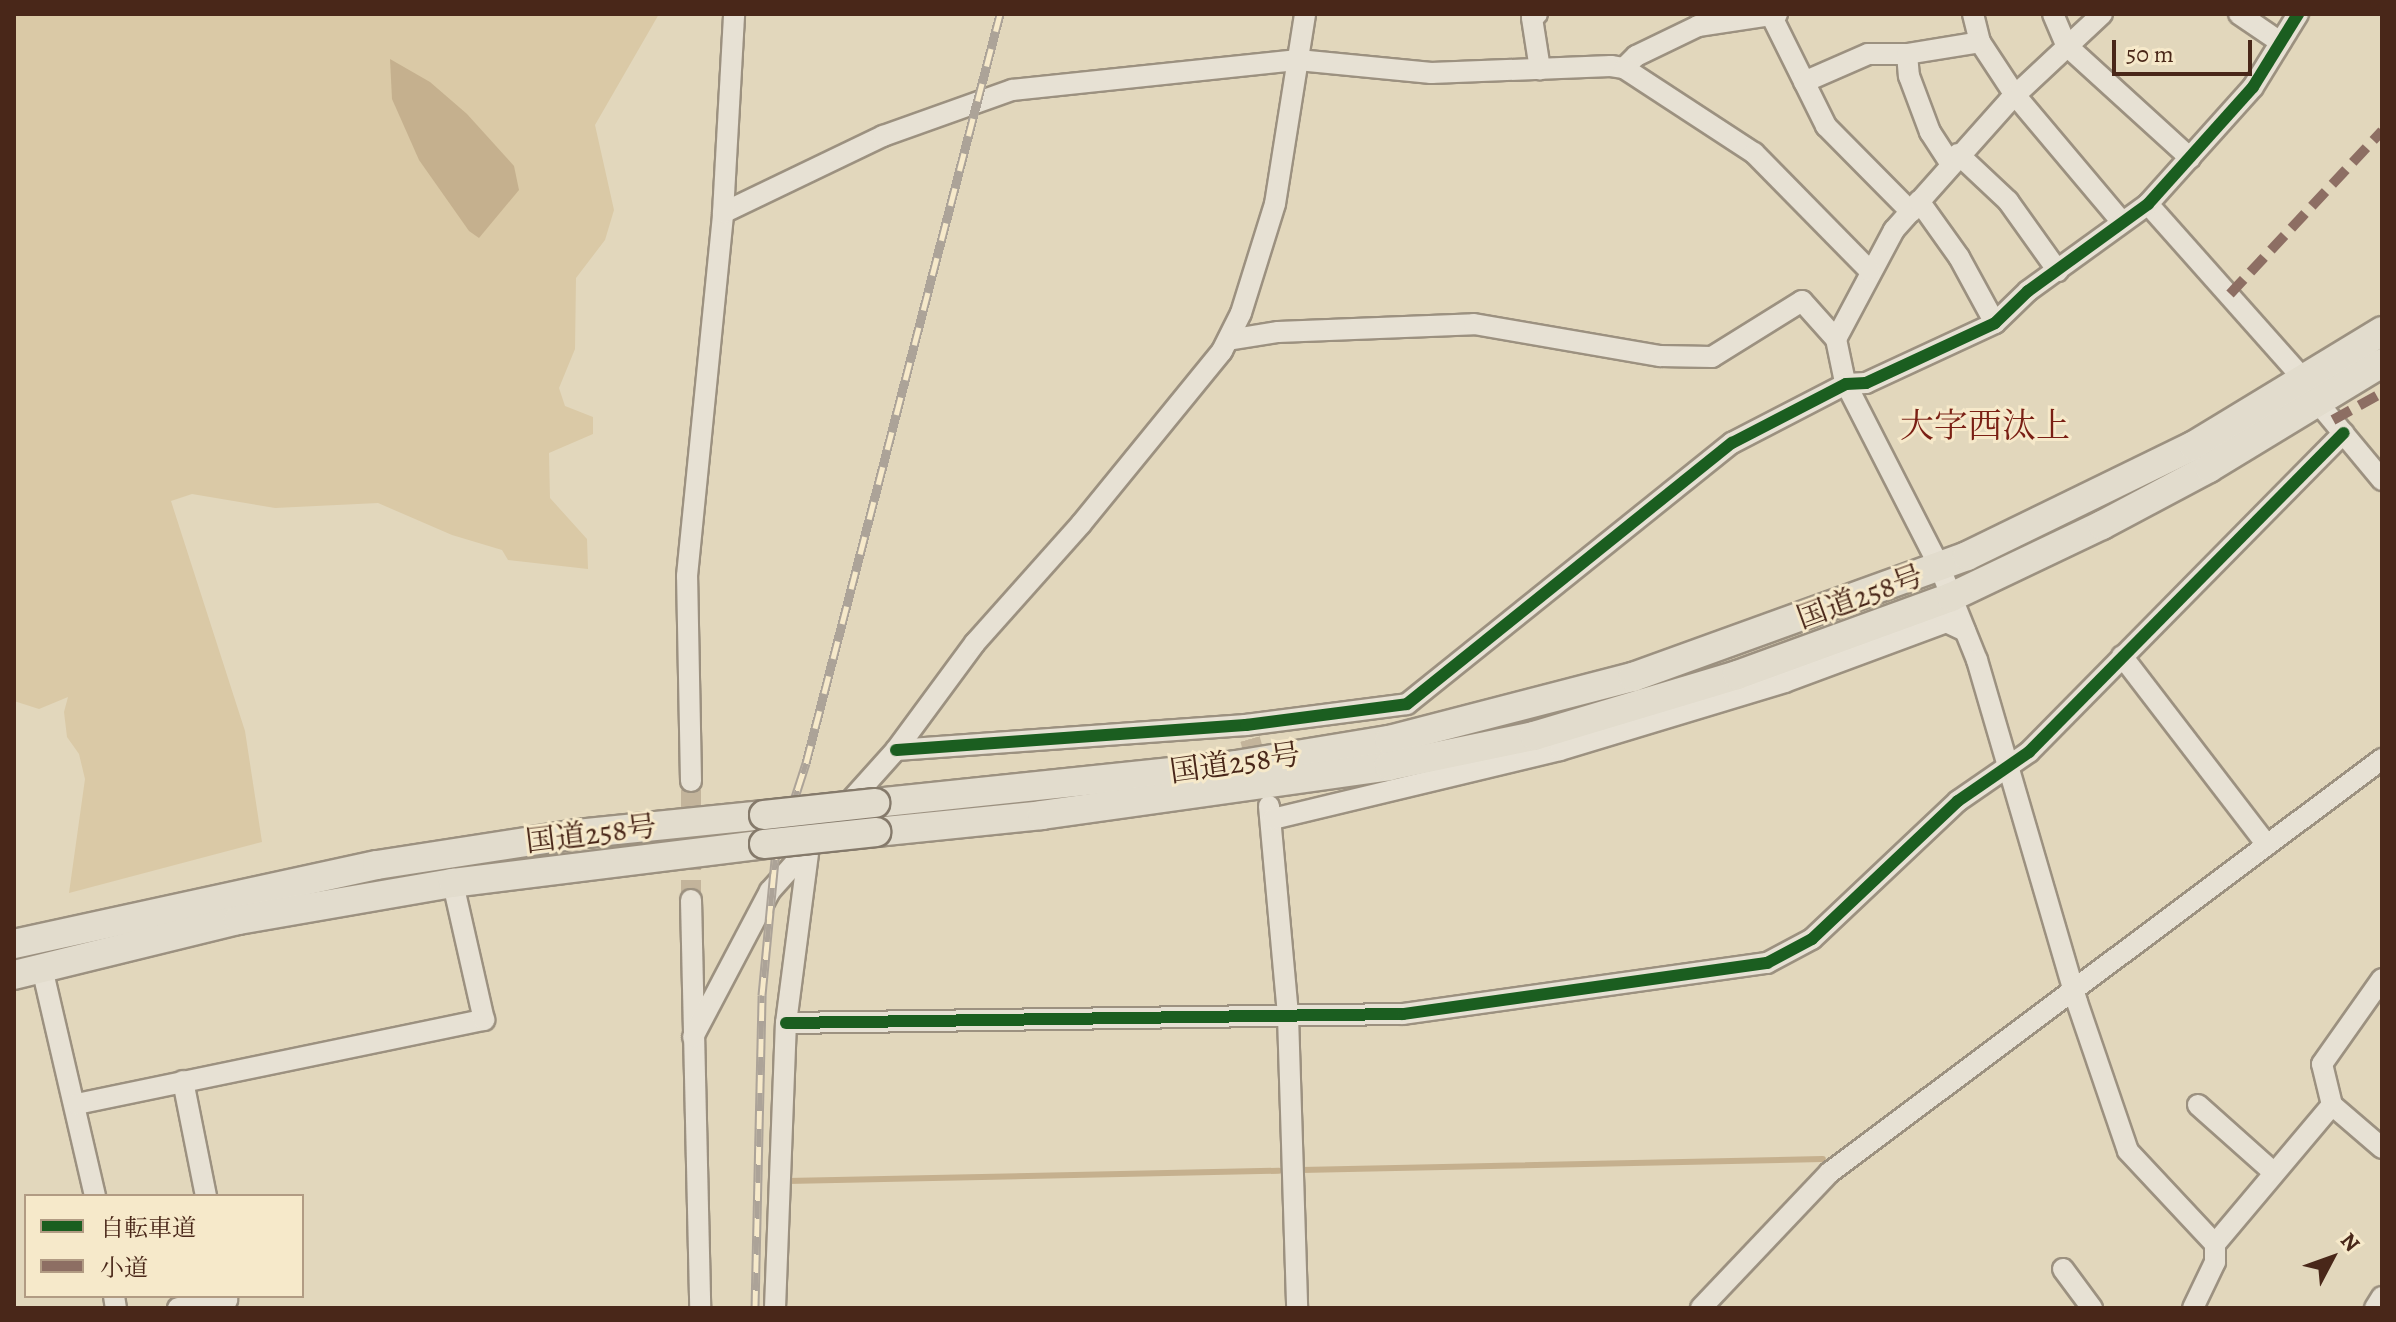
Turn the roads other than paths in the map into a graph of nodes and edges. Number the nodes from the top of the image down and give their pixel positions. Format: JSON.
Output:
{"nodes":[{"id":1,"x":734,"y":14,"type":"edge"},
{"id":2,"x":1305,"y":14,"type":"edge"},
{"id":3,"x":1537,"y":14,"type":"edge"},
{"id":4,"x":1973,"y":14,"type":"edge"},
{"id":5,"x":2053,"y":14,"type":"edge"},
{"id":6,"x":2102,"y":14,"type":"edge"},
{"id":7,"x":2239,"y":14,"type":"edge"},
{"id":8,"x":2298,"y":14,"type":"edge"},
{"id":9,"x":1774,"y":16,"type":"edge"},
{"id":10,"x":1980,"y":42,"type":"junction"},
{"id":11,"x":2280,"y":42,"type":"junction"},
{"id":12,"x":2066,"y":45,"type":"junction"},
{"id":13,"x":1907,"y":54,"type":"junction"},
{"id":14,"x":1298,"y":60,"type":"junction"},
{"id":15,"x":1624,"y":68,"type":"junction"},
{"id":16,"x":1540,"y":69,"type":"junction"},
{"id":17,"x":1804,"y":82,"type":"junction"},
{"id":18,"x":2015,"y":95,"type":"junction"},
{"id":19,"x":1954,"y":158,"type":"junction"},
{"id":20,"x":2190,"y":158,"type":"junction"},
{"id":21,"x":2148,"y":204,"type":"junction"},
{"id":22,"x":1915,"y":206,"type":"junction"},
{"id":23,"x":723,"y":213,"type":"junction"},
{"id":24,"x":2122,"y":222,"type":"junction"},
{"id":25,"x":1870,"y":271,"type":"junction"},
{"id":26,"x":2058,"y":271,"type":"junction"},
{"id":27,"x":1995,"y":323,"type":"junction"},
{"id":28,"x":2382,"y":331,"type":"edge"},
{"id":29,"x":1836,"y":339,"type":"junction"},
{"id":30,"x":1228,"y":340,"type":"junction"},
{"id":31,"x":2382,"y":363,"type":"edge"},
{"id":32,"x":1846,"y":384,"type":"junction"},
{"id":33,"x":2312,"y":392,"type":"junction"},
{"id":34,"x":2344,"y":433,"type":"junction"},
{"id":35,"x":2382,"y":480,"type":"edge"},
{"id":36,"x":1940,"y":568,"type":"junction"},
{"id":37,"x":1951,"y":597,"type":"junction"},
{"id":38,"x":1965,"y":631,"type":"junction"},
{"id":39,"x":2122,"y":656,"type":"junction"},
{"id":40,"x":896,"y":750,"type":"junction"},
{"id":41,"x":2382,"y":759,"type":"edge"},
{"id":42,"x":2007,"y":772,"type":"junction"},
{"id":43,"x":691,"y":781,"type":"tunnel mouth"},
{"id":44,"x":2267,"y":845,"type":"junction"},
{"id":45,"x":809,"y":847,"type":"junction"},
{"id":46,"x":453,"y":883,"type":"junction"},
{"id":47,"x":691,"y":900,"type":"tunnel mouth"},
{"id":48,"x":14,"y":944,"type":"edge"},
{"id":49,"x":42,"y":968,"type":"junction"},
{"id":50,"x":14,"y":975,"type":"edge"},
{"id":51,"x":2382,"y":979,"type":"edge"},
{"id":52,"x":2074,"y":990,"type":"junction"},
{"id":53,"x":1288,"y":1016,"type":"junction"},
{"id":54,"x":786,"y":1023,"type":"junction"},
{"id":55,"x":693,"y":1037,"type":"junction"},
{"id":56,"x":183,"y":1081,"type":"junction"},
{"id":57,"x":77,"y":1104,"type":"junction"},
{"id":58,"x":2198,"y":1105,"type":"dead end"},
{"id":59,"x":2332,"y":1105,"type":"junction"},
{"id":60,"x":2382,"y":1148,"type":"edge"},
{"id":61,"x":2272,"y":1171,"type":"junction"},
{"id":62,"x":95,"y":1194,"type":"edge"},
{"id":63,"x":206,"y":1194,"type":"edge"},
{"id":64,"x":2215,"y":1244,"type":"junction"},
{"id":65,"x":2063,"y":1269,"type":"dead end"},
{"id":66,"x":2382,"y":1297,"type":"edge"},
{"id":67,"x":229,"y":1301,"type":"edge"},
{"id":68,"x":178,"y":1308,"type":"edge"},
{"id":69,"x":700,"y":1308,"type":"edge"},
{"id":70,"x":775,"y":1308,"type":"edge"},
{"id":71,"x":1297,"y":1308,"type":"edge"},
{"id":72,"x":1701,"y":1308,"type":"edge"},
{"id":73,"x":2092,"y":1308,"type":"edge"},
{"id":74,"x":2193,"y":1308,"type":"edge"},
{"id":75,"x":2375,"y":1308,"type":"edge"}],
"edges":[{"from":1,"to":23,"type":"street"},
{"from":2,"to":14,"type":"street"},
{"from":3,"to":16,"type":"street"},
{"from":4,"to":10,"type":"street"},
{"from":5,"to":12,"type":"street"},
{"from":6,"to":12,"type":"street"},
{"from":7,"to":11,"type":"street"},
{"from":8,"to":11,"type":"street"},
{"from":9,"to":15,"type":"street"},
{"from":9,"to":17,"type":"street"},
{"from":10,"to":13,"type":"street"},
{"from":10,"to":18,"type":"street"},
{"from":11,"to":20,"type":"street"},
{"from":12,"to":18,"type":"street"},
{"from":12,"to":20,"type":"street"},
{"from":13,"to":17,"type":"street"},
{"from":13,"to":19,"type":"street"},
{"from":14,"to":16,"type":"street"},
{"from":14,"to":23,"type":"street"},
{"from":14,"to":30,"type":"street"},
{"from":15,"to":16,"type":"street"},
{"from":15,"to":25,"type":"street"},
{"from":17,"to":22,"type":"street"},
{"from":18,"to":19,"type":"street"},
{"from":18,"to":24,"type":"street"},
{"from":19,"to":22,"type":"street"},
{"from":19,"to":26,"type":"street"},
{"from":20,"to":21,"type":"street"},
{"from":21,"to":24,"type":"street"},
{"from":21,"to":33,"type":"street"},
{"from":22,"to":25,"type":"street"},
{"from":22,"to":27,"type":"street"},
{"from":23,"to":43,"type":"street"},
{"from":24,"to":26,"type":"street"},
{"from":25,"to":29,"type":"street"},
{"from":26,"to":27,"type":"street"},
{"from":27,"to":32,"type":"street"},
{"from":28,"to":33,"type":"highway","name":"国道258号"},
{"from":29,"to":30,"type":"street"},
{"from":29,"to":32,"type":"street"},
{"from":30,"to":40,"type":"street"},
{"from":31,"to":33,"type":"highway","name":"国道258号"},
{"from":32,"to":36,"type":"street"},
{"from":32,"to":40,"type":"street"},
{"from":33,"to":34,"type":"street"},
{"from":33,"to":36,"type":"highway","name":"国道258号"},
{"from":33,"to":37,"type":"highway","name":"国道258号"},
{"from":34,"to":35,"type":"street"},
{"from":34,"to":39,"type":"street"},
{"from":36,"to":37,"type":"street"},
{"from":36,"to":48,"type":"highway","name":"国道258号","bridge":true},
{"from":37,"to":38,"type":"street"},
{"from":37,"to":46,"type":"highway","name":"国道258号","bridge":true},
{"from":38,"to":42,"type":"street"},
{"from":38,"to":53,"type":"street"},
{"from":39,"to":42,"type":"street"},
{"from":39,"to":44,"type":"street"},
{"from":40,"to":45,"type":"street"},
{"from":41,"to":44,"type":"street"},
{"from":42,"to":52,"type":"street"},
{"from":42,"to":53,"type":"street"},
{"from":44,"to":52,"type":"street"},
{"from":45,"to":54,"type":"street"},
{"from":45,"to":55,"type":"street"},
{"from":46,"to":49,"type":"highway","name":"国道258号"},
{"from":46,"to":56,"type":"street"},
{"from":47,"to":55,"type":"street"},
{"from":49,"to":50,"type":"highway","name":"国道258号"},
{"from":49,"to":57,"type":"street"},
{"from":51,"to":59,"type":"street"},
{"from":52,"to":64,"type":"street"},
{"from":52,"to":72,"type":"street"},
{"from":53,"to":54,"type":"street"},
{"from":53,"to":71,"type":"street"},
{"from":54,"to":70,"type":"street"},
{"from":55,"to":69,"type":"street"},
{"from":56,"to":57,"type":"street"},
{"from":56,"to":63,"type":"street"},
{"from":57,"to":62,"type":"street"},
{"from":58,"to":61,"type":"street"},
{"from":59,"to":60,"type":"street"},
{"from":59,"to":61,"type":"street"},
{"from":61,"to":64,"type":"street"},
{"from":64,"to":74,"type":"street"},
{"from":65,"to":73,"type":"street"},
{"from":66,"to":75,"type":"street"},
{"from":67,"to":68,"type":"street"}]}
